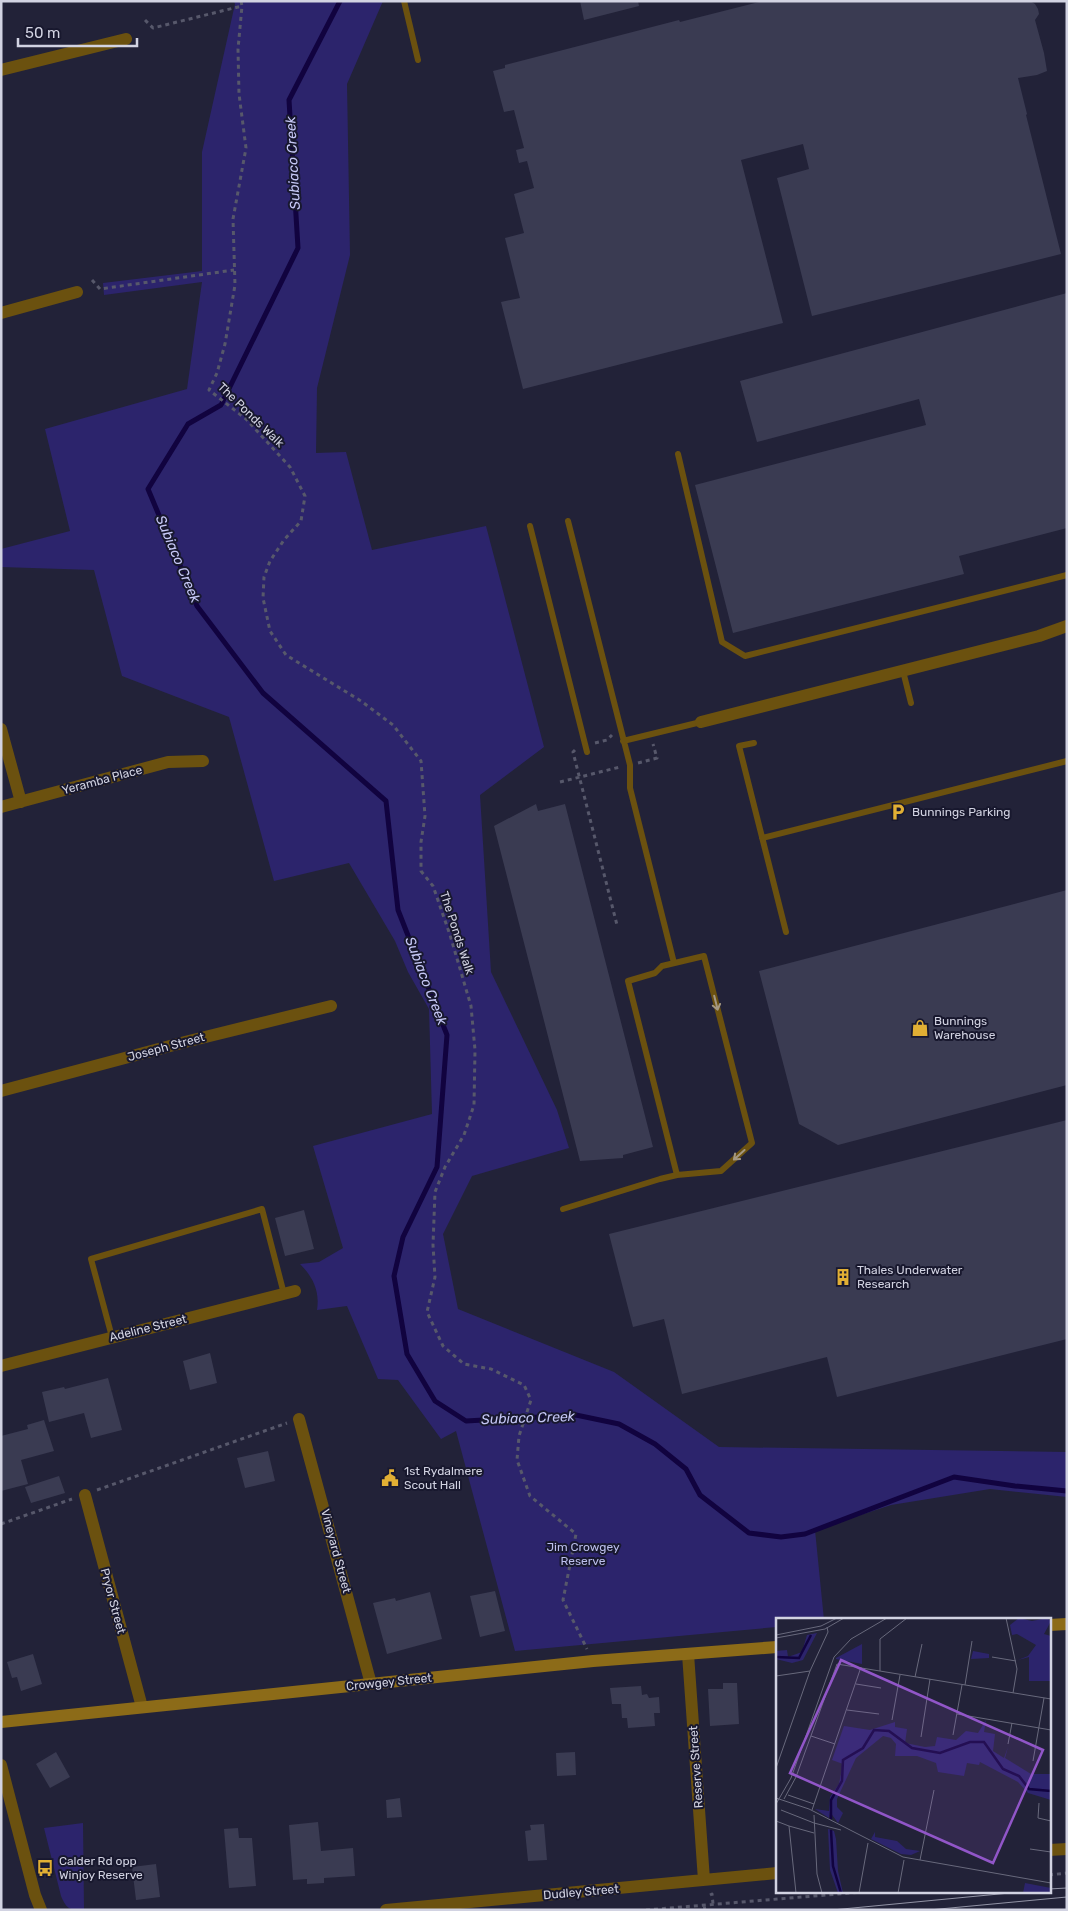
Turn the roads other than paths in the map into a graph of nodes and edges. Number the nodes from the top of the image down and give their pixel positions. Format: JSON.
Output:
{"nodes":[{"id":1,"x":404,"y":1,"type":"edge"},
{"id":2,"x":126,"y":39,"type":"dead end"},
{"id":3,"x":418,"y":60,"type":"dead end"},
{"id":4,"x":1,"y":70,"type":"edge"},
{"id":5,"x":77,"y":292,"type":"dead end"},
{"id":6,"x":1,"y":313,"type":"edge"},
{"id":7,"x":678,"y":454,"type":"dead end"},
{"id":8,"x":568,"y":521,"type":"dead end"},
{"id":9,"x":530,"y":526,"type":"dead end"},
{"id":10,"x":1067,"y":575,"type":"edge"},
{"id":11,"x":1067,"y":626,"type":"edge"},
{"id":12,"x":1038,"y":636,"type":"junction"},
{"id":13,"x":1067,"y":636,"type":"edge"},
{"id":14,"x":903,"y":671,"type":"junction"},
{"id":15,"x":911,"y":703,"type":"dead end"},
{"id":16,"x":700,"y":722,"type":"joint"},
{"id":17,"x":1,"y":729,"type":"edge"},
{"id":18,"x":623,"y":740,"type":"junction"},
{"id":19,"x":754,"y":743,"type":"dead end"},
{"id":20,"x":586,"y":749,"type":"road end"},
{"id":21,"x":203,"y":761,"type":"dead end"},
{"id":22,"x":1067,"y":761,"type":"edge"},
{"id":23,"x":21,"y":802,"type":"junction"},
{"id":24,"x":1,"y":807,"type":"edge"},
{"id":25,"x":762,"y":838,"type":"junction"},
{"id":26,"x":786,"y":932,"type":"dead end"},
{"id":27,"x":674,"y":963,"type":"junction"},
{"id":28,"x":331,"y":1006,"type":"dead end"},
{"id":29,"x":1,"y":1091,"type":"edge"},
{"id":30,"x":677,"y":1175,"type":"junction"},
{"id":31,"x":563,"y":1209,"type":"dead end"},
{"id":32,"x":290,"y":1292,"type":"joint"},
{"id":33,"x":112,"y":1336,"type":"junction"},
{"id":34,"x":1,"y":1366,"type":"edge"},
{"id":35,"x":299,"y":1419,"type":"road end"},
{"id":36,"x":85,"y":1495,"type":"road end"},
{"id":37,"x":1067,"y":1624,"type":"edge"},
{"id":38,"x":1050,"y":1626,"type":"edge"},
{"id":39,"x":776,"y":1647,"type":"edge"},
{"id":40,"x":688,"y":1654,"type":"junction"},
{"id":41,"x":371,"y":1684,"type":"junction"},
{"id":42,"x":142,"y":1707,"type":"junction"},
{"id":43,"x":1,"y":1722,"type":"edge"},
{"id":44,"x":1,"y":1766,"type":"edge"},
{"id":45,"x":1067,"y":1848,"type":"edge"},
{"id":46,"x":1050,"y":1850,"type":"edge"},
{"id":47,"x":776,"y":1873,"type":"edge"},
{"id":48,"x":704,"y":1880,"type":"junction"},
{"id":49,"x":41,"y":1910,"type":"edge"},
{"id":50,"x":386,"y":1910,"type":"edge"}],
"edges":[{"from":1,"to":3,"type":"lane"},
{"from":2,"to":4,"type":"street"},
{"from":5,"to":6,"type":"street"},
{"from":7,"to":10,"type":"lane"},
{"from":8,"to":18,"type":"lane"},
{"from":9,"to":20,"type":"lane"},
{"from":11,"to":12,"type":"street"},
{"from":12,"to":13,"type":"street"},
{"from":12,"to":14,"type":"street"},
{"from":14,"to":15,"type":"lane"},
{"from":14,"to":16,"type":"street"},
{"from":16,"to":18,"type":"lane"},
{"from":17,"to":23,"type":"street"},
{"from":18,"to":27,"type":"lane"},
{"from":19,"to":25,"type":"lane"},
{"from":21,"to":23,"type":"street","name":"Yeramba Place"},
{"from":22,"to":25,"type":"lane"},
{"from":23,"to":24,"type":"street","name":"Yeramba Place"},
{"from":25,"to":26,"type":"lane"},
{"from":27,"to":30,"type":"lane"},
{"from":27,"to":30,"type":"lane","one_way":true},
{"from":28,"to":29,"type":"street","name":"Joseph Street"},
{"from":30,"to":31,"type":"lane"},
{"from":32,"to":33,"type":"street","name":"Adeline Street"},
{"from":32,"to":33,"type":"lane"},
{"from":33,"to":34,"type":"street","name":"Adeline Street"},
{"from":35,"to":41,"type":"street","name":"Vineyard Street"},
{"from":36,"to":42,"type":"street","name":"Pryor Street"},
{"from":37,"to":38,"type":"street"},
{"from":39,"to":40,"type":"street","name":"Crowgey Street"},
{"from":40,"to":41,"type":"street","name":"Crowgey Street"},
{"from":40,"to":48,"type":"street","name":"Reserve Street"},
{"from":41,"to":42,"type":"street","name":"Crowgey Street"},
{"from":42,"to":43,"type":"street","name":"Crowgey Street"},
{"from":44,"to":49,"type":"street"},
{"from":45,"to":46,"type":"street"},
{"from":47,"to":48,"type":"street","name":"Dudley Street"},
{"from":48,"to":50,"type":"street","name":"Dudley Street"}]}
